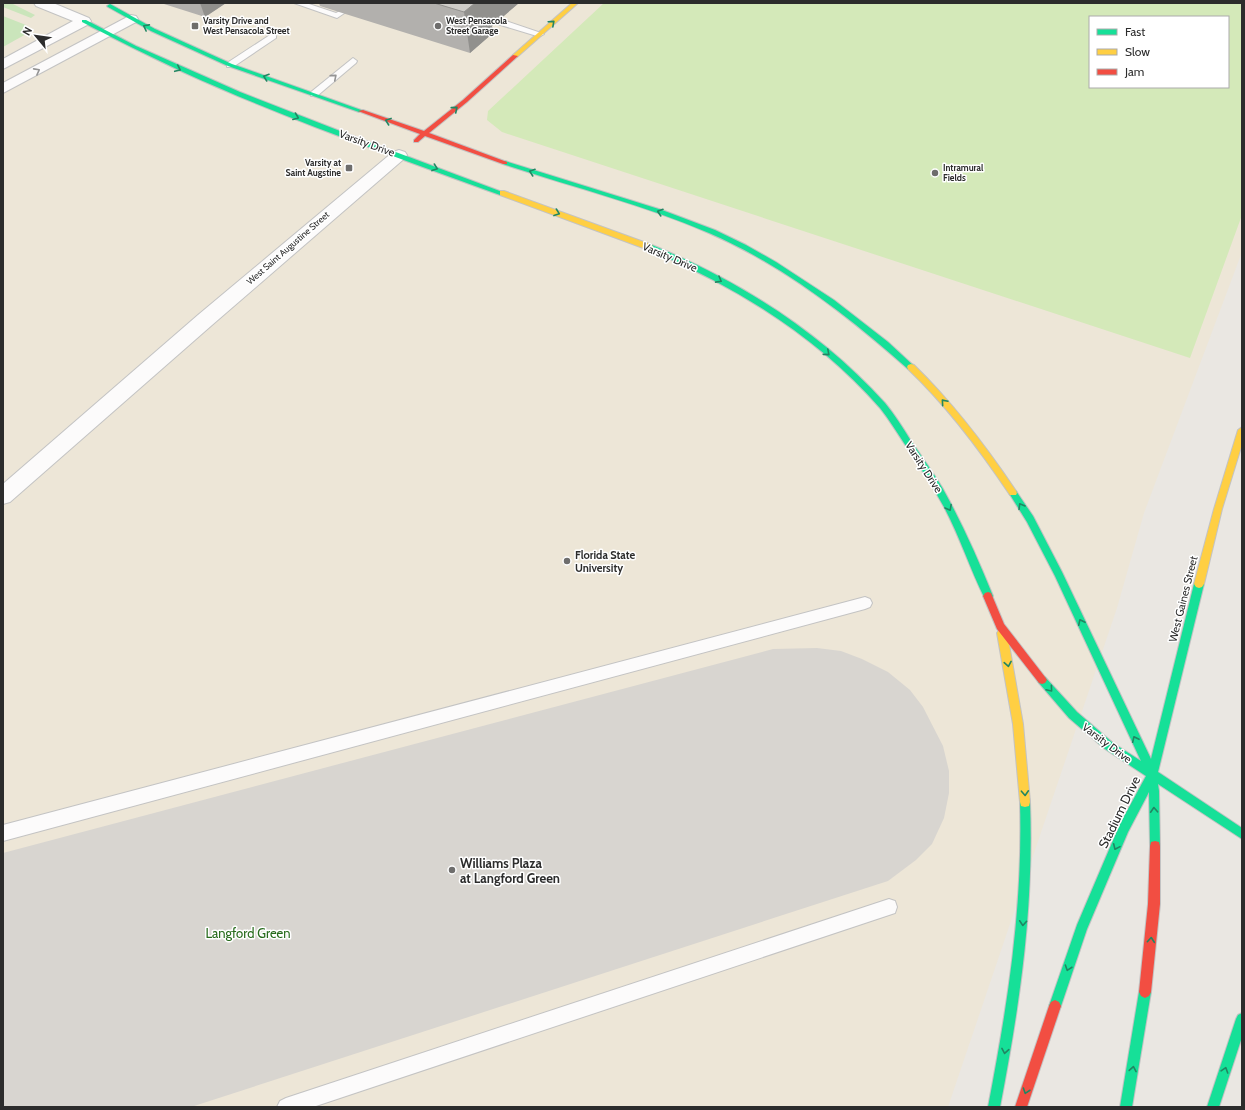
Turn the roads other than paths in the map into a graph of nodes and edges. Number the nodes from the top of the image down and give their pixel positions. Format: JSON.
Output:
{"nodes":[{"id":1,"x":40,"y":3,"type":"edge"},
{"id":2,"x":298,"y":3,"type":"edge"},
{"id":3,"x":572,"y":4,"type":"edge"},
{"id":4,"x":108,"y":5,"type":"edge"},
{"id":5,"x":342,"y":12,"type":"dead end"},
{"id":6,"x":87,"y":19,"type":"junction"},
{"id":7,"x":131,"y":19,"type":"junction"},
{"id":8,"x":497,"y":21,"type":"dead end"},
{"id":9,"x":106,"y":33,"type":"junction"},
{"id":10,"x":540,"y":34,"type":"junction"},
{"id":11,"x":273,"y":36,"type":"dead end"},
{"id":12,"x":353,"y":61,"type":"dead end"},
{"id":13,"x":3,"y":65,"type":"edge"},
{"id":14,"x":230,"y":65,"type":"junction"},
{"id":15,"x":3,"y":89,"type":"edge"},
{"id":16,"x":314,"y":94,"type":"junction"},
{"id":17,"x":425,"y":134,"type":"junction"},
{"id":18,"x":399,"y":155,"type":"junction"},
{"id":19,"x":1242,"y":430,"type":"edge"},
{"id":20,"x":3,"y":496,"type":"edge"},
{"id":21,"x":865,"y":603,"type":"dead end"},
{"id":22,"x":1000,"y":626,"type":"junction"},
{"id":23,"x":1152,"y":775,"type":"junction"},
{"id":24,"x":3,"y":834,"type":"edge"},
{"id":25,"x":1242,"y":834,"type":"edge"},
{"id":26,"x":889,"y":907,"type":"dead end"},
{"id":27,"x":1242,"y":1019,"type":"edge"},
{"id":28,"x":286,"y":1107,"type":"edge"},
{"id":29,"x":994,"y":1107,"type":"edge"},
{"id":30,"x":1021,"y":1107,"type":"edge"},
{"id":31,"x":1126,"y":1107,"type":"edge"},
{"id":32,"x":1213,"y":1107,"type":"edge"}],
"edges":[{"from":1,"to":6,"type":"street","name":"Varsity Drive"},
{"from":2,"to":5,"type":"lane"},
{"from":10,"to":3,"type":"main road","name":"West Saint Augustine Street","one_way":true},
{"from":4,"to":7,"type":"main road","name":"Varsity Drive"},
{"from":6,"to":9,"type":"main road","name":"Varsity Drive"},
{"from":6,"to":13,"type":"street"},
{"from":7,"to":9,"type":"street"},
{"from":14,"to":7,"type":"main road","name":"Varsity Drive","one_way":true},
{"from":8,"to":10,"type":"lane"},
{"from":15,"to":9,"type":"street","one_way":true},
{"from":9,"to":18,"type":"main road","name":"Varsity Drive","one_way":true},
{"from":17,"to":10,"type":"main road","name":"West Saint Augustine Street","one_way":true},
{"from":11,"to":14,"type":"lane"},
{"from":16,"to":12,"type":"lane","one_way":true},
{"from":16,"to":14,"type":"main road","name":"Varsity Drive","one_way":true},
{"from":17,"to":16,"type":"main road","name":"Varsity Drive","one_way":true},
{"from":17,"to":18,"type":"main road","name":"West Saint Augustine Street"},
{"from":23,"to":17,"type":"main road","name":"Varsity Drive","one_way":true},
{"from":18,"to":20,"type":"street","name":"West Saint Augustine Street"},
{"from":18,"to":22,"type":"main road","name":"Varsity Drive","one_way":true},
{"from":19,"to":23,"type":"main road","name":"West Gaines Street"},
{"from":21,"to":24,"type":"lane"},
{"from":22,"to":23,"type":"main road","name":"Varsity Drive","one_way":true},
{"from":22,"to":29,"type":"main road","one_way":true},
{"from":23,"to":25,"type":"main road"},
{"from":23,"to":30,"type":"main road","name":"Stadium Drive","one_way":true},
{"from":31,"to":23,"type":"main road","name":"Stadium Drive","one_way":true},
{"from":26,"to":28,"type":"lane"},
{"from":32,"to":27,"type":"main road","one_way":true}]}
